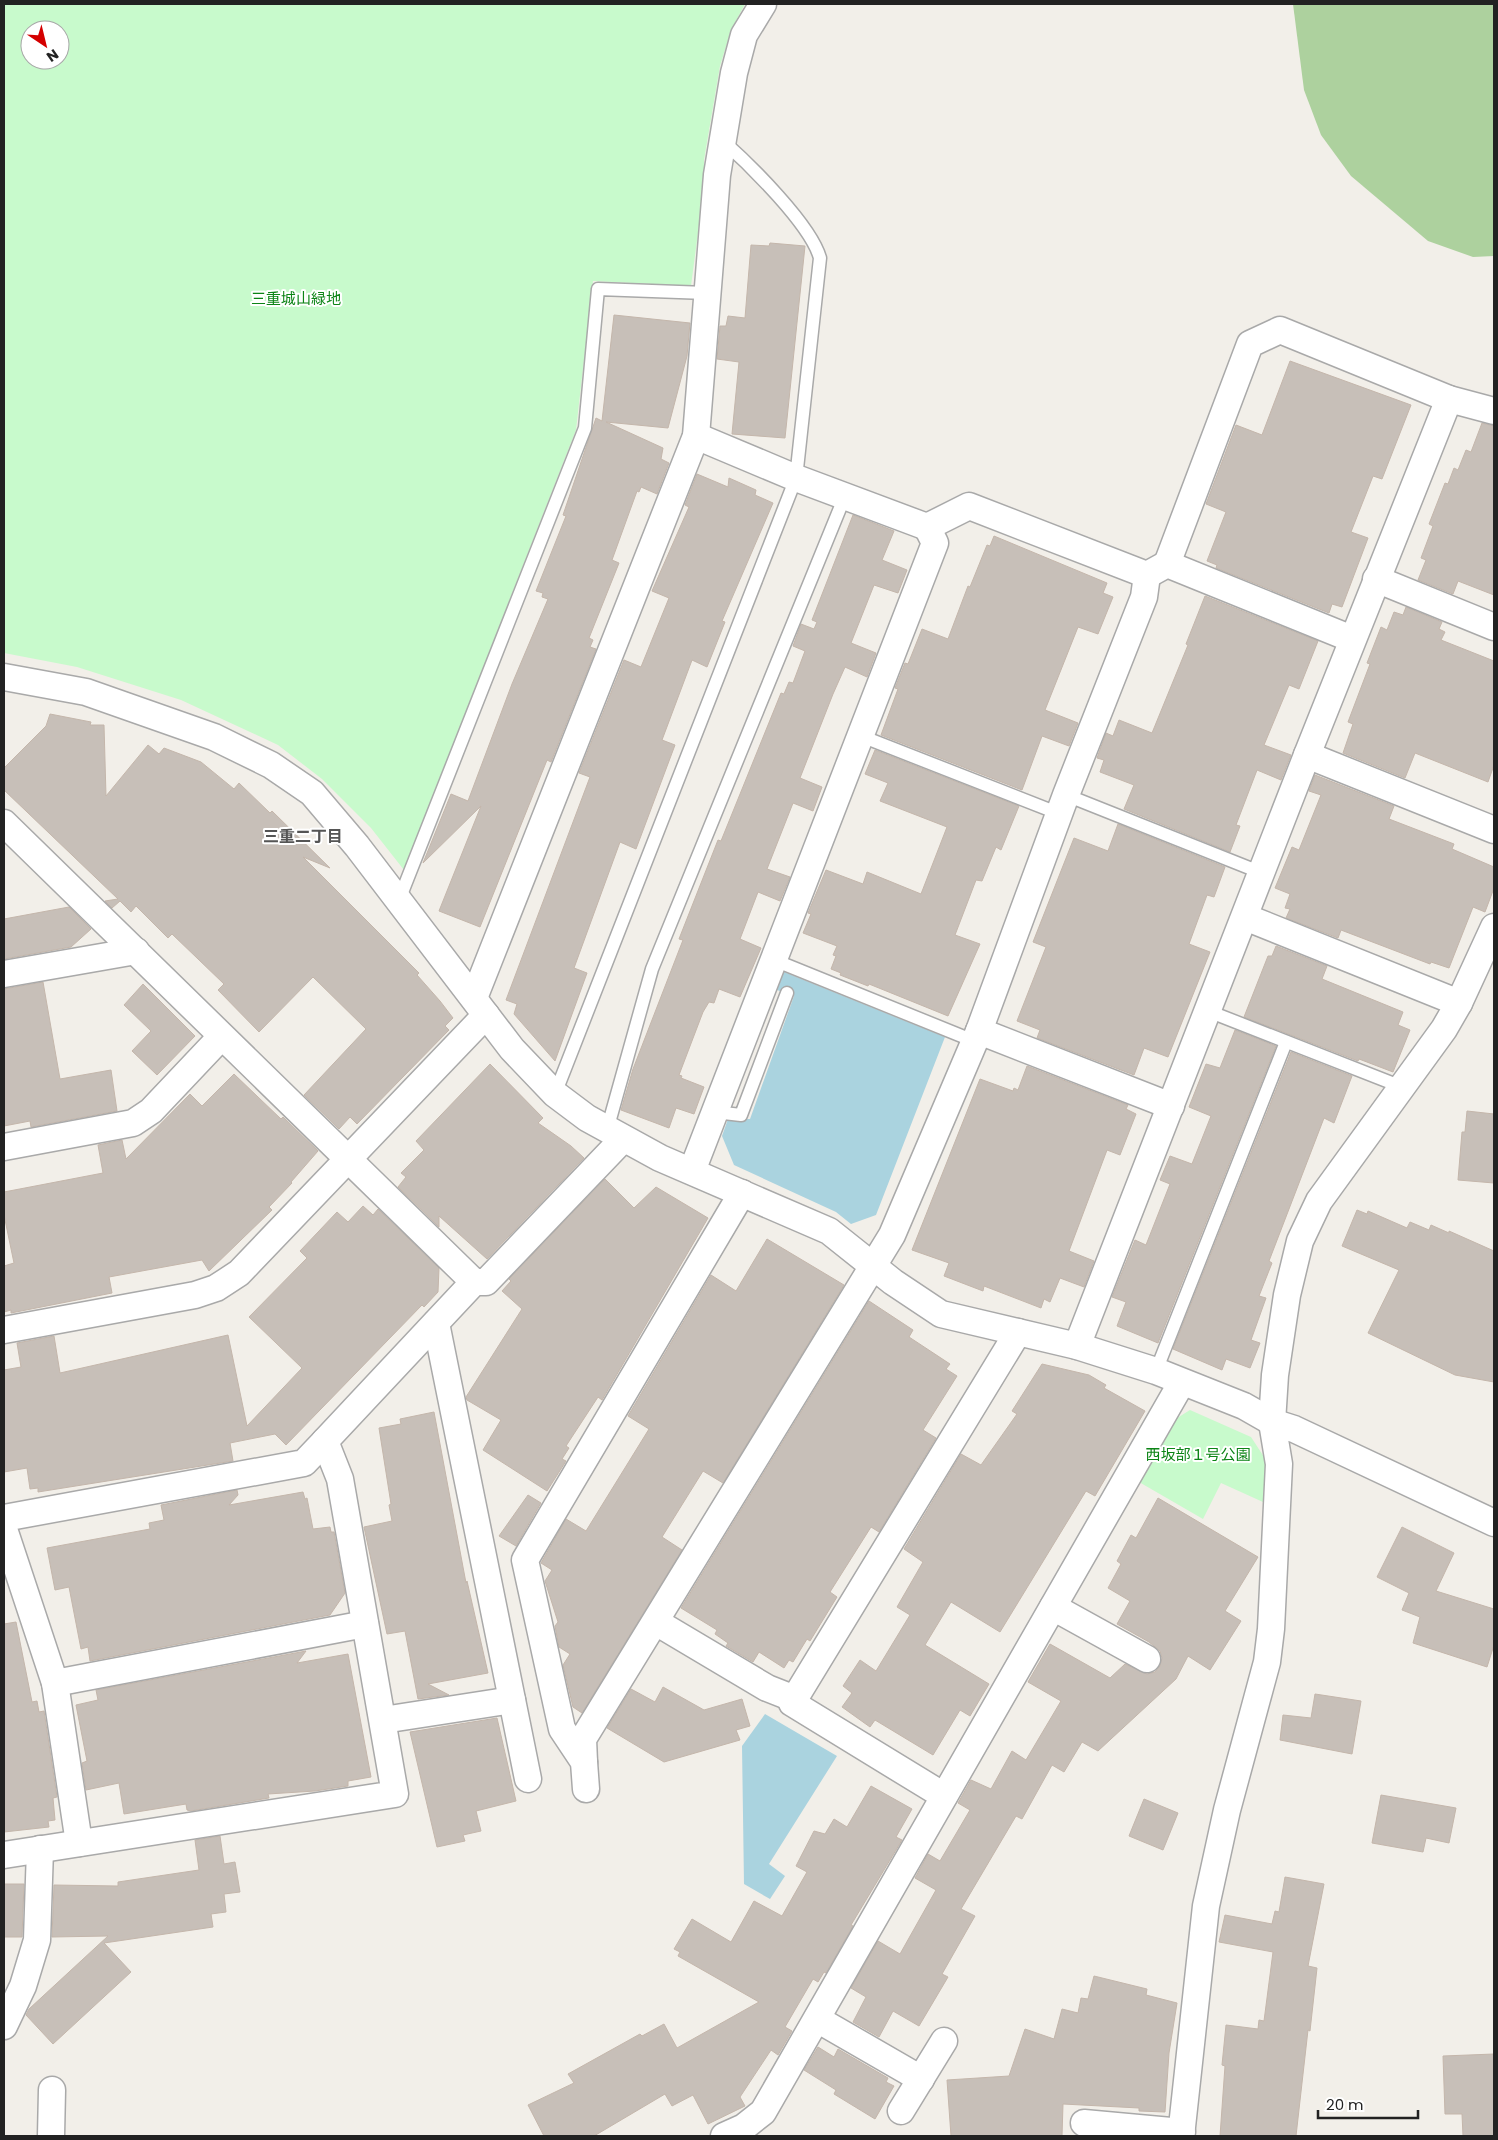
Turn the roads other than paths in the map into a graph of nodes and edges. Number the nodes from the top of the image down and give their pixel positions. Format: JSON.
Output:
{"nodes":[{"id":1,"x":763,"y":4,"type":"edge"},
{"id":2,"x":723,"y":141,"type":"junction"},
{"id":3,"x":706,"y":293,"type":"junction"},
{"id":4,"x":1449,"y":398,"type":"junction"},
{"id":5,"x":1494,"y":411,"type":"edge"},
{"id":6,"x":696,"y":436,"type":"junction"},
{"id":7,"x":796,"y":478,"type":"junction"},
{"id":8,"x":845,"y":496,"type":"junction"},
{"id":9,"x":927,"y":527,"type":"junction"},
{"id":10,"x":1157,"y":570,"type":"junction"},
{"id":11,"x":1376,"y":579,"type":"junction"},
{"id":12,"x":1494,"y":627,"type":"edge"},
{"id":13,"x":1352,"y":639,"type":"junction"},
{"id":14,"x":4,"y":677,"type":"edge"},
{"id":15,"x":861,"y":736,"type":"junction"},
{"id":16,"x":1306,"y":755,"type":"junction"},
{"id":17,"x":1063,"y":804,"type":"junction"},
{"id":18,"x":4,"y":823,"type":"edge"},
{"id":19,"x":1494,"y":830,"type":"edge"},
{"id":20,"x":1262,"y":873,"type":"junction"},
{"id":21,"x":399,"y":900,"type":"junction"},
{"id":22,"x":1245,"y":916,"type":"junction"},
{"id":23,"x":1494,"y":927,"type":"edge"},
{"id":24,"x":136,"y":952,"type":"junction"},
{"id":25,"x":774,"y":960,"type":"junction"},
{"id":26,"x":4,"y":974,"type":"edge"},
{"id":27,"x":787,"y":993,"type":"dead end"},
{"id":28,"x":1459,"y":1004,"type":"junction"},
{"id":29,"x":480,"y":1007,"type":"junction"},
{"id":30,"x":1208,"y":1011,"type":"junction"},
{"id":31,"x":976,"y":1036,"type":"junction"},
{"id":32,"x":222,"y":1037,"type":"junction"},
{"id":33,"x":1286,"y":1042,"type":"junction"},
{"id":34,"x":1402,"y":1088,"type":"junction"},
{"id":35,"x":555,"y":1094,"type":"junction"},
{"id":36,"x":1171,"y":1106,"type":"junction"},
{"id":37,"x":714,"y":1112,"type":"junction"},
{"id":38,"x":615,"y":1134,"type":"junction"},
{"id":39,"x":4,"y":1147,"type":"edge"},
{"id":40,"x":346,"y":1159,"type":"junction"},
{"id":41,"x":692,"y":1171,"type":"junction"},
{"id":42,"x":742,"y":1193,"type":"junction"},
{"id":43,"x":874,"y":1266,"type":"junction"},
{"id":44,"x":474,"y":1282,"type":"junction"},
{"id":45,"x":436,"y":1323,"type":"junction"},
{"id":46,"x":4,"y":1330,"type":"edge"},
{"id":47,"x":1018,"y":1332,"type":"junction"},
{"id":48,"x":1077,"y":1346,"type":"junction"},
{"id":49,"x":1156,"y":1371,"type":"junction"},
{"id":50,"x":1182,"y":1382,"type":"junction"},
{"id":51,"x":1272,"y":1422,"type":"junction"},
{"id":52,"x":325,"y":1441,"type":"junction"},
{"id":53,"x":4,"y":1518,"type":"edge"},
{"id":54,"x":1494,"y":1523,"type":"edge"},
{"id":55,"x":4,"y":1529,"type":"edge"},
{"id":56,"x":1054,"y":1607,"type":"junction"},
{"id":57,"x":656,"y":1622,"type":"junction"},
{"id":58,"x":365,"y":1624,"type":"junction"},
{"id":59,"x":1147,"y":1659,"type":"dead end"},
{"id":60,"x":55,"y":1683,"type":"junction"},
{"id":61,"x":795,"y":1699,"type":"junction"},
{"id":62,"x":512,"y":1700,"type":"junction"},
{"id":63,"x":383,"y":1720,"type":"junction"},
{"id":64,"x":584,"y":1762,"type":"junction"},
{"id":65,"x":528,"y":1780,"type":"dead end"},
{"id":66,"x":586,"y":1789,"type":"dead end"},
{"id":67,"x":944,"y":1796,"type":"junction"},
{"id":68,"x":79,"y":1843,"type":"junction"},
{"id":69,"x":40,"y":1849,"type":"junction"},
{"id":70,"x":4,"y":1855,"type":"edge"},
{"id":71,"x":817,"y":2019,"type":"junction"},
{"id":72,"x":4,"y":2026,"type":"edge"},
{"id":73,"x":944,"y":2041,"type":"dead end"},
{"id":74,"x":920,"y":2079,"type":"junction"},
{"id":75,"x":52,"y":2090,"type":"dead end"},
{"id":76,"x":901,"y":2111,"type":"dead end"},
{"id":77,"x":1084,"y":2123,"type":"dead end"},
{"id":78,"x":1182,"y":2134,"type":"edge"},
{"id":79,"x":51,"y":2136,"type":"edge"},
{"id":80,"x":724,"y":2136,"type":"edge"}],
"edges":[{"from":1,"to":2,"type":"street"},
{"from":2,"to":3,"type":"street"},
{"from":2,"to":7,"type":"lane"},
{"from":3,"to":6,"type":"street"},
{"from":3,"to":21,"type":"lane"},
{"from":4,"to":5,"type":"street"},
{"from":4,"to":10,"type":"street"},
{"from":4,"to":11,"type":"street"},
{"from":6,"to":7,"type":"street"},
{"from":6,"to":29,"type":"street"},
{"from":7,"to":8,"type":"street"},
{"from":7,"to":35,"type":"lane"},
{"from":8,"to":9,"type":"street"},
{"from":8,"to":38,"type":"lane"},
{"from":9,"to":10,"type":"street"},
{"from":9,"to":15,"type":"street"},
{"from":10,"to":13,"type":"street"},
{"from":10,"to":17,"type":"street"},
{"from":11,"to":12,"type":"street"},
{"from":11,"to":13,"type":"street"},
{"from":13,"to":16,"type":"street"},
{"from":14,"to":21,"type":"street"},
{"from":15,"to":17,"type":"lane"},
{"from":15,"to":25,"type":"street"},
{"from":16,"to":19,"type":"street"},
{"from":16,"to":20,"type":"street"},
{"from":17,"to":20,"type":"lane"},
{"from":17,"to":31,"type":"street"},
{"from":18,"to":24,"type":"street"},
{"from":20,"to":22,"type":"street"},
{"from":21,"to":29,"type":"street"},
{"from":22,"to":28,"type":"street"},
{"from":22,"to":30,"type":"street"},
{"from":23,"to":28,"type":"street"},
{"from":24,"to":26,"type":"street"},
{"from":24,"to":32,"type":"street"},
{"from":25,"to":31,"type":"lane"},
{"from":25,"to":37,"type":"street"},
{"from":27,"to":37,"type":"lane"},
{"from":28,"to":34,"type":"street"},
{"from":29,"to":35,"type":"street"},
{"from":29,"to":40,"type":"street"},
{"from":30,"to":33,"type":"lane"},
{"from":30,"to":36,"type":"street"},
{"from":31,"to":36,"type":"street"},
{"from":31,"to":43,"type":"street"},
{"from":32,"to":39,"type":"street"},
{"from":32,"to":40,"type":"street"},
{"from":33,"to":34,"type":"lane"},
{"from":33,"to":49,"type":"lane"},
{"from":34,"to":51,"type":"street"},
{"from":35,"to":38,"type":"street"},
{"from":36,"to":48,"type":"street"},
{"from":37,"to":41,"type":"street"},
{"from":38,"to":41,"type":"street"},
{"from":38,"to":44,"type":"street"},
{"from":40,"to":44,"type":"street"},
{"from":40,"to":46,"type":"street"},
{"from":41,"to":42,"type":"street"},
{"from":42,"to":43,"type":"street"},
{"from":42,"to":64,"type":"street"},
{"from":43,"to":47,"type":"street"},
{"from":43,"to":57,"type":"street"},
{"from":44,"to":45,"type":"street"},
{"from":45,"to":52,"type":"street"},
{"from":45,"to":62,"type":"street"},
{"from":47,"to":48,"type":"street"},
{"from":47,"to":61,"type":"street"},
{"from":48,"to":49,"type":"street"},
{"from":49,"to":50,"type":"street"},
{"from":50,"to":51,"type":"street"},
{"from":50,"to":56,"type":"street"},
{"from":51,"to":54,"type":"street"},
{"from":51,"to":78,"type":"street"},
{"from":52,"to":53,"type":"street"},
{"from":52,"to":58,"type":"street"},
{"from":55,"to":60,"type":"street"},
{"from":56,"to":59,"type":"street"},
{"from":56,"to":67,"type":"street"},
{"from":57,"to":61,"type":"street"},
{"from":57,"to":64,"type":"street"},
{"from":58,"to":60,"type":"street"},
{"from":58,"to":63,"type":"street"},
{"from":60,"to":68,"type":"street"},
{"from":61,"to":67,"type":"street"},
{"from":62,"to":63,"type":"street"},
{"from":62,"to":65,"type":"street"},
{"from":63,"to":68,"type":"street"},
{"from":64,"to":66,"type":"street"},
{"from":67,"to":71,"type":"street"},
{"from":68,"to":69,"type":"street"},
{"from":69,"to":70,"type":"street"},
{"from":69,"to":72,"type":"street"},
{"from":71,"to":74,"type":"street"},
{"from":71,"to":80,"type":"street"},
{"from":73,"to":74,"type":"street"},
{"from":74,"to":76,"type":"street"},
{"from":75,"to":79,"type":"street"},
{"from":77,"to":78,"type":"street"}]}
